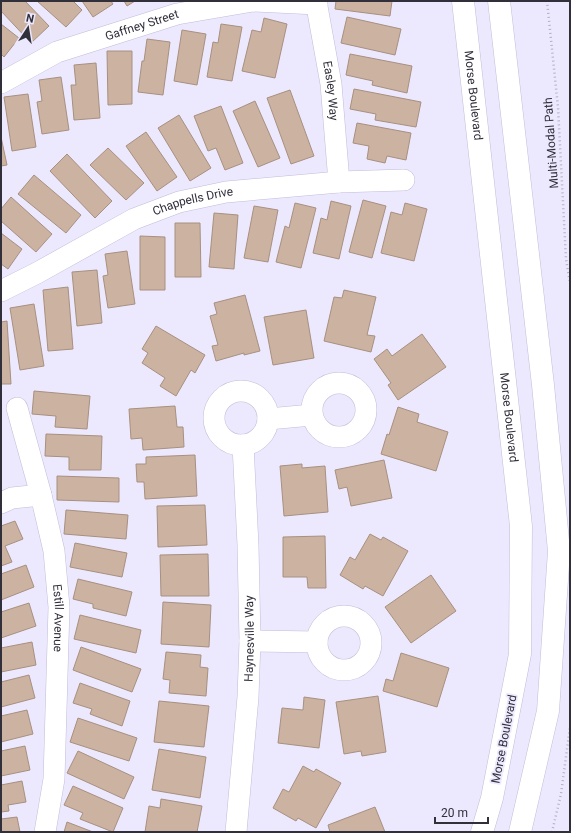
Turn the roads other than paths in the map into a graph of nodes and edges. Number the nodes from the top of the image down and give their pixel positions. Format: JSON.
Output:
{"nodes":[{"id":1,"x":462,"y":1,"type":"edge"},
{"id":2,"x":499,"y":1,"type":"edge"},
{"id":3,"x":316,"y":2,"type":"edge"},
{"id":4,"x":1,"y":83,"type":"edge"},
{"id":5,"x":404,"y":180,"type":"dead end"},
{"id":6,"x":339,"y":182,"type":"junction"},
{"id":7,"x":1,"y":291,"type":"edge"},
{"id":8,"x":17,"y":408,"type":"dead end"},
{"id":9,"x":312,"y":415,"type":"dead end"},
{"id":10,"x":268,"y":418,"type":"junction"},
{"id":11,"x":243,"y":445,"type":"junction"},
{"id":12,"x":41,"y":495,"type":"junction"},
{"id":13,"x":1,"y":503,"type":"edge"},
{"id":14,"x":250,"y":641,"type":"junction"},
{"id":15,"x":317,"y":642,"type":"dead end"},
{"id":16,"x":45,"y":832,"type":"edge"},
{"id":17,"x":236,"y":832,"type":"edge"},
{"id":18,"x":482,"y":832,"type":"edge"},
{"id":19,"x":520,"y":832,"type":"edge"}],
"edges":[{"from":1,"to":18,"type":"main road","name":"Morse Boulevard"},
{"from":2,"to":19,"type":"main road"},
{"from":3,"to":4,"type":"street","name":"Gaffney Street"},
{"from":3,"to":6,"type":"street","name":"Easley Way"},
{"from":5,"to":6,"type":"street","name":"Chappells Drive"},
{"from":6,"to":7,"type":"street","name":"Chappells Drive"},
{"from":8,"to":12,"type":"street","name":"Estill Avenue"},
{"from":9,"to":10,"type":"street"},
{"from":10,"to":11,"type":"street"},
{"from":10,"to":11,"type":"street"},
{"from":11,"to":14,"type":"street","name":"Haynesville Way"},
{"from":12,"to":13,"type":"street"},
{"from":12,"to":16,"type":"street","name":"Estill Avenue"},
{"from":14,"to":15,"type":"street"},
{"from":14,"to":17,"type":"street","name":"Haynesville Way"}]}
